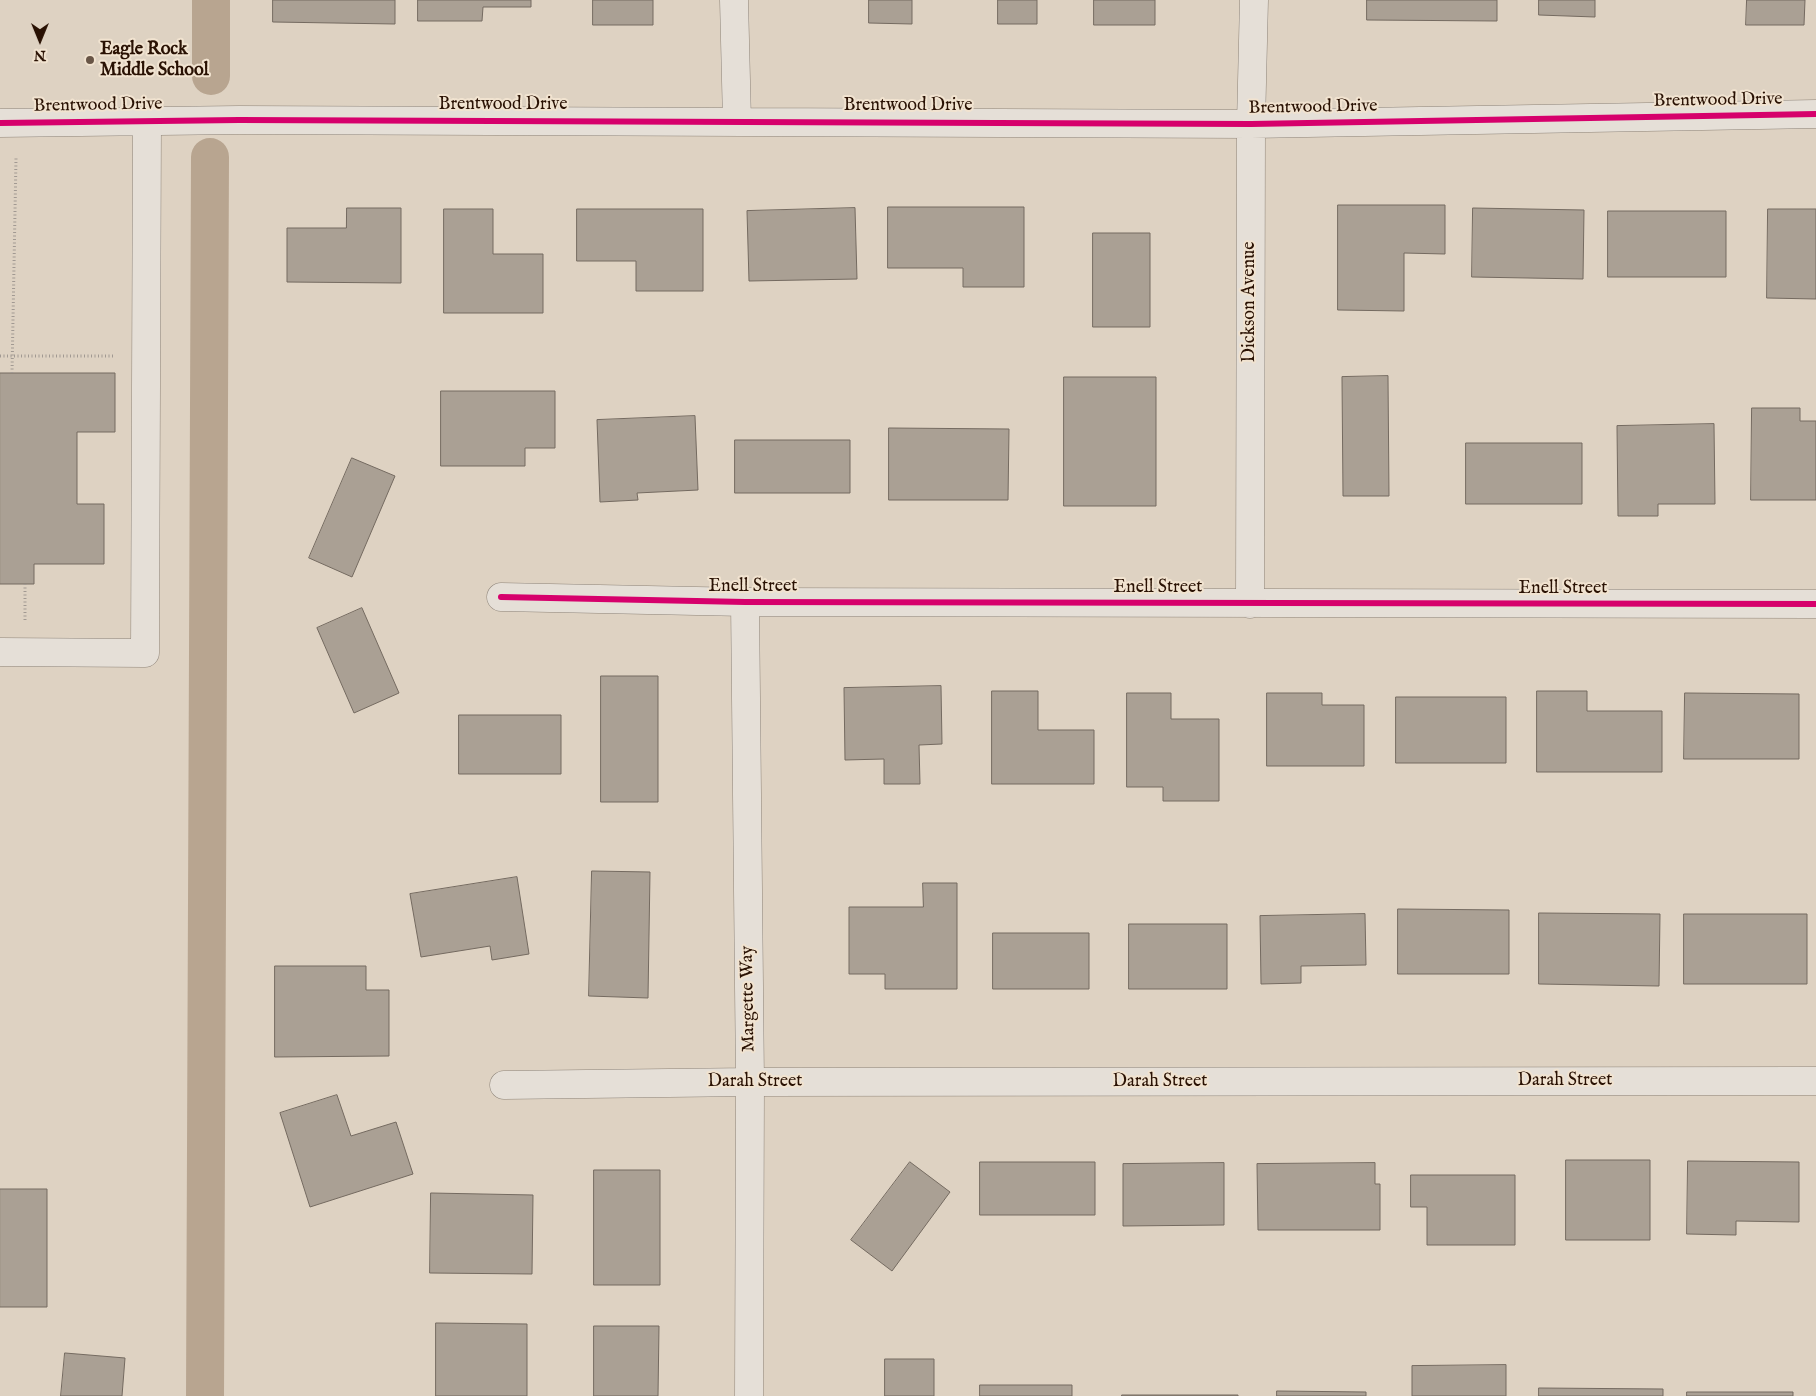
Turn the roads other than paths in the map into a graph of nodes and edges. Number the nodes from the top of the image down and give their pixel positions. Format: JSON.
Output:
{"nodes":[{"id":1,"x":734,"y":0,"type":"edge"},
{"id":2,"x":1254,"y":0,"type":"edge"},
{"id":3,"x":1816,"y":114,"type":"edge"},
{"id":4,"x":147,"y":121,"type":"junction"},
{"id":5,"x":737,"y":121,"type":"junction"},
{"id":6,"x":0,"y":123,"type":"edge"},
{"id":7,"x":1251,"y":124,"type":"junction"},
{"id":8,"x":501,"y":597,"type":"dead end"},
{"id":9,"x":745,"y":602,"type":"junction"},
{"id":10,"x":1250,"y":604,"type":"junction"},
{"id":11,"x":1816,"y":604,"type":"edge"},
{"id":12,"x":0,"y":652,"type":"edge"},
{"id":13,"x":1816,"y":1081,"type":"edge"},
{"id":14,"x":750,"y":1082,"type":"junction"},
{"id":15,"x":504,"y":1085,"type":"dead end"},
{"id":16,"x":749,"y":1396,"type":"edge"}],
"edges":[{"from":1,"to":5,"type":"street"},
{"from":2,"to":7,"type":"street","name":"Dickson Avenue"},
{"from":3,"to":7,"type":"street","name":"Brentwood Drive"},
{"from":4,"to":5,"type":"street","name":"Brentwood Drive"},
{"from":4,"to":6,"type":"street","name":"Brentwood Drive"},
{"from":4,"to":12,"type":"street"},
{"from":5,"to":7,"type":"street","name":"Brentwood Drive"},
{"from":7,"to":10,"type":"street","name":"Dickson Avenue"},
{"from":8,"to":9,"type":"street","name":"Enell Street"},
{"from":9,"to":10,"type":"street","name":"Enell Street"},
{"from":9,"to":14,"type":"street","name":"Margette Way"},
{"from":10,"to":11,"type":"street","name":"Enell Street"},
{"from":13,"to":14,"type":"street","name":"Darah Street"},
{"from":14,"to":15,"type":"street","name":"Darah Street"},
{"from":14,"to":16,"type":"street","name":"Margette Way"}]}
